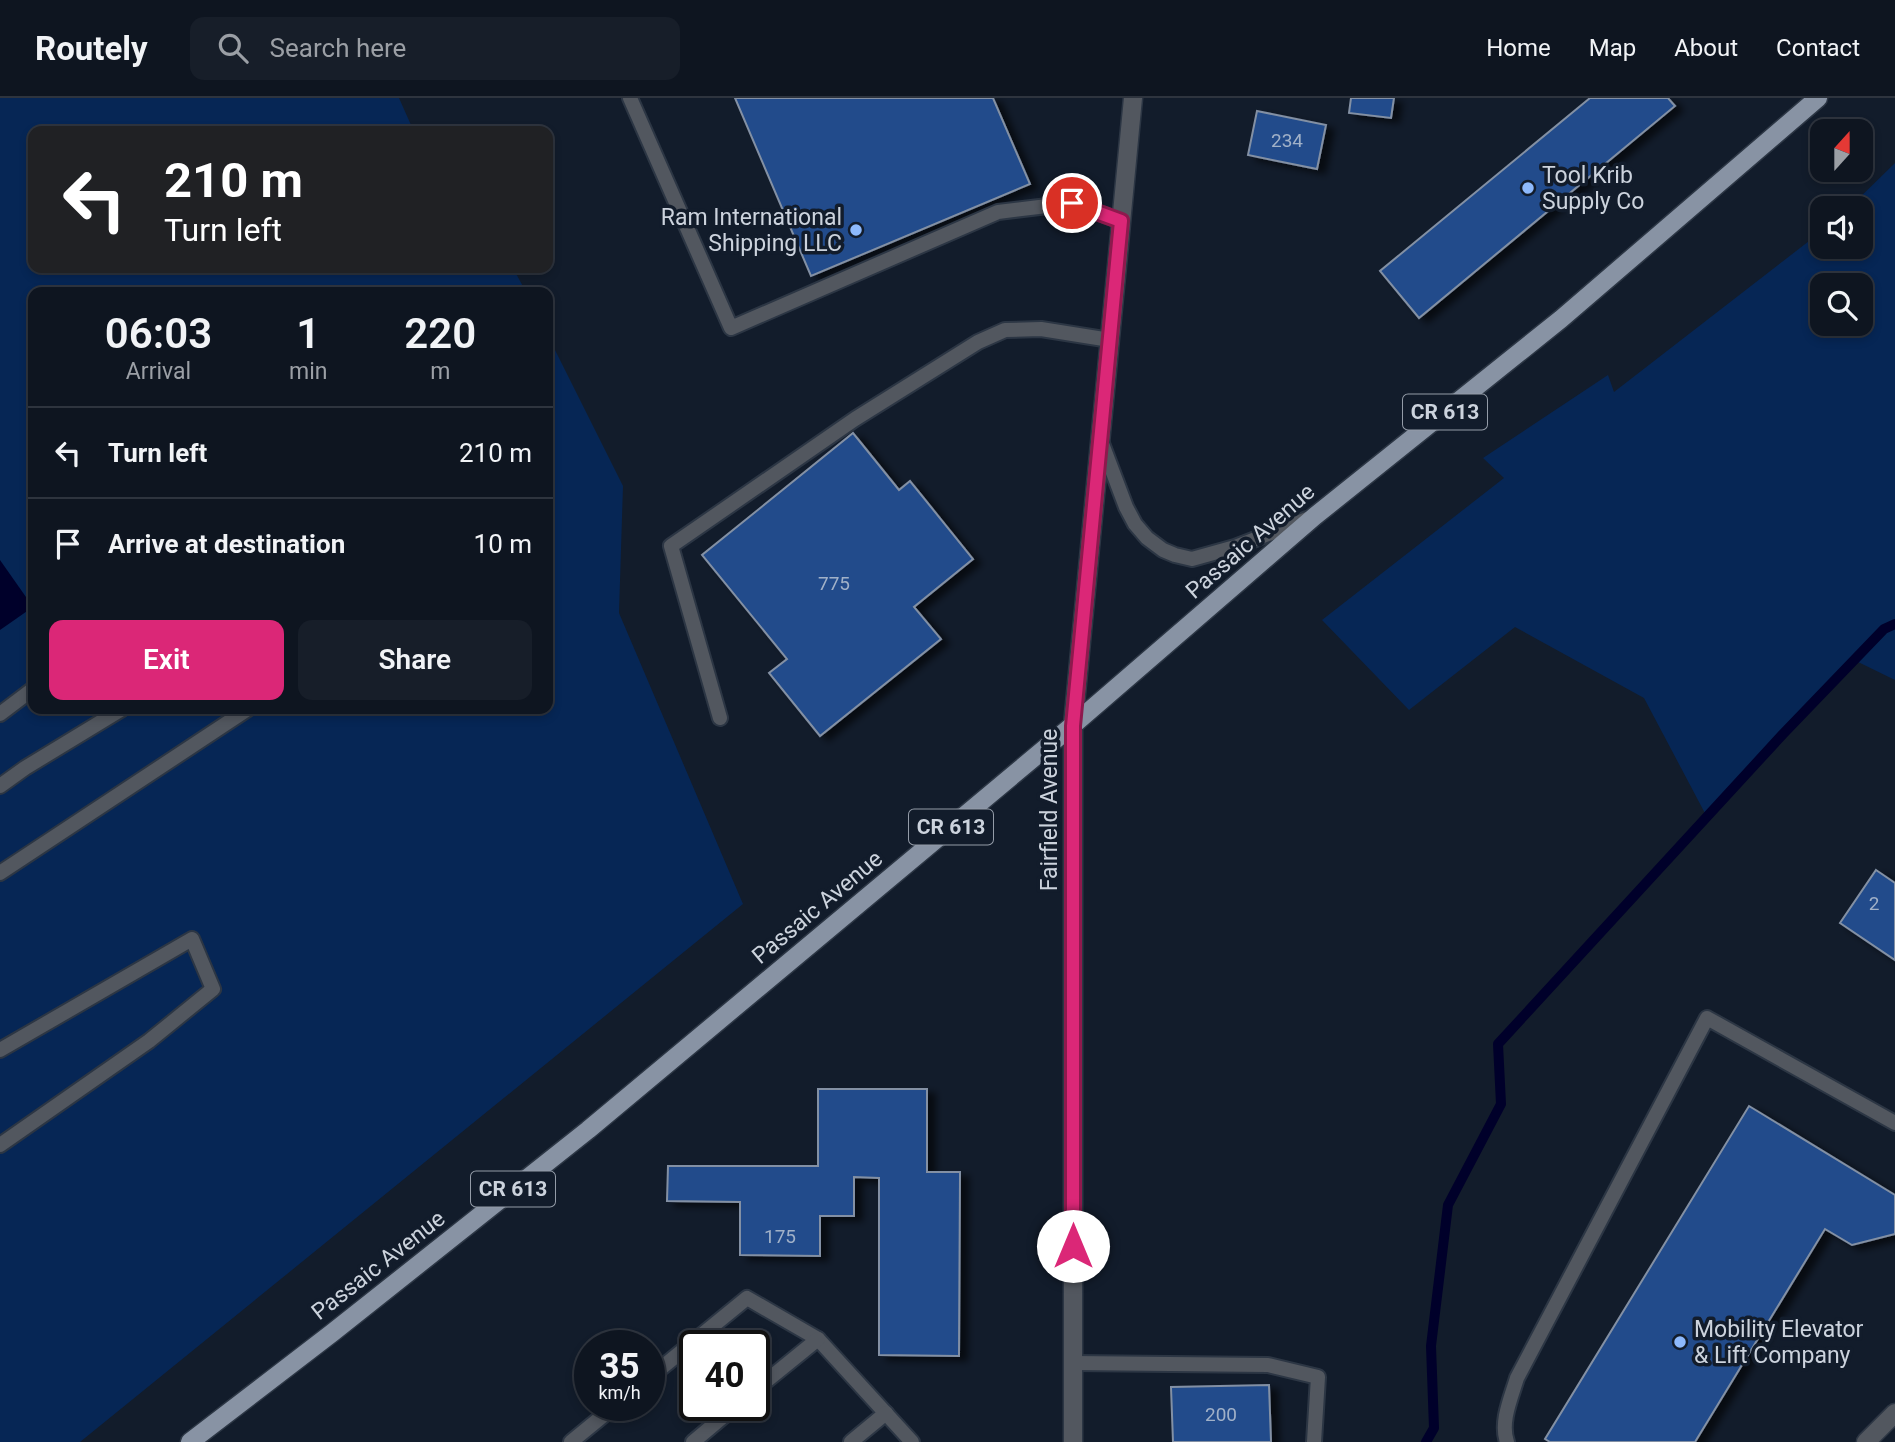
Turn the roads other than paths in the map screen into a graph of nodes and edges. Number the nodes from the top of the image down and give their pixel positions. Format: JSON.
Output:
{"nodes":[{"id":1,"x":630,"y":98,"type":"edge"},
{"id":2,"x":1133,"y":98,"type":"edge"},
{"id":3,"x":1818,"y":98,"type":"edge"},
{"id":4,"x":1121,"y":221,"type":"junction"},
{"id":5,"x":1110,"y":340,"type":"junction"},
{"id":6,"x":1100,"y":440,"type":"junction"},
{"id":7,"x":1315,"y":516,"type":"junction"},
{"id":8,"x":28,"y":694,"type":"edge"},
{"id":9,"x":0,"y":714,"type":"edge"},
{"id":10,"x":114,"y":714,"type":"edge"},
{"id":11,"x":240,"y":714,"type":"edge"},
{"id":12,"x":720,"y":718,"type":"dead end"},
{"id":13,"x":1073,"y":726,"type":"junction"},
{"id":14,"x":0,"y":786,"type":"edge"},
{"id":15,"x":0,"y":873,"type":"edge"},
{"id":16,"x":2,"y":1045,"type":"edge"},
{"id":17,"x":1895,"y":1123,"type":"edge"},
{"id":18,"x":0,"y":1145,"type":"edge"},
{"id":19,"x":818,"y":1339,"type":"junction"},
{"id":20,"x":1073,"y":1363,"type":"junction"},
{"id":21,"x":665,"y":1365,"type":"edge"},
{"id":22,"x":770,"y":1378,"type":"edge"},
{"id":23,"x":886,"y":1413,"type":"junction"},
{"id":24,"x":1895,"y":1413,"type":"edge"},
{"id":25,"x":597,"y":1421,"type":"edge"},
{"id":26,"x":718,"y":1421,"type":"edge"},
{"id":27,"x":190,"y":1442,"type":"edge"},
{"id":28,"x":571,"y":1442,"type":"edge"},
{"id":29,"x":692,"y":1442,"type":"edge"},
{"id":30,"x":851,"y":1442,"type":"edge"},
{"id":31,"x":912,"y":1442,"type":"edge"},
{"id":32,"x":1073,"y":1442,"type":"edge"},
{"id":33,"x":1314,"y":1442,"type":"edge"},
{"id":34,"x":1507,"y":1442,"type":"edge"},
{"id":35,"x":1866,"y":1442,"type":"edge"}],
"edges":[{"from":1,"to":4,"type":"lane"},
{"from":2,"to":4,"type":"street","name":"Fairfield Avenue"},
{"from":3,"to":7,"type":"main road","name":"Passaic Avenue","number":"CR 613"},
{"from":4,"to":5,"type":"street","name":"Fairfield Avenue"},
{"from":5,"to":6,"type":"street","name":"Fairfield Avenue"},
{"from":5,"to":12,"type":"lane"},
{"from":6,"to":7,"type":"lane"},
{"from":6,"to":13,"type":"street","name":"Fairfield Avenue"},
{"from":7,"to":13,"type":"main road","name":"Passaic Avenue","number":"CR 613"},
{"from":8,"to":9,"type":"lane"},
{"from":10,"to":14,"type":"lane"},
{"from":11,"to":15,"type":"lane"},
{"from":13,"to":20,"type":"street","name":"Fairfield Avenue"},
{"from":13,"to":27,"type":"main road","name":"Passaic Avenue","number":"CR 613"},
{"from":16,"to":18,"type":"lane"},
{"from":17,"to":34,"type":"lane"},
{"from":19,"to":21,"type":"lane"},
{"from":19,"to":22,"type":"lane"},
{"from":19,"to":23,"type":"lane"},
{"from":20,"to":32,"type":"street","name":"Fairfield Avenue"},
{"from":20,"to":33,"type":"lane"},
{"from":23,"to":30,"type":"lane"},
{"from":23,"to":31,"type":"lane"},
{"from":24,"to":35,"type":"street"},
{"from":25,"to":28,"type":"lane"},
{"from":26,"to":29,"type":"lane"}]}
